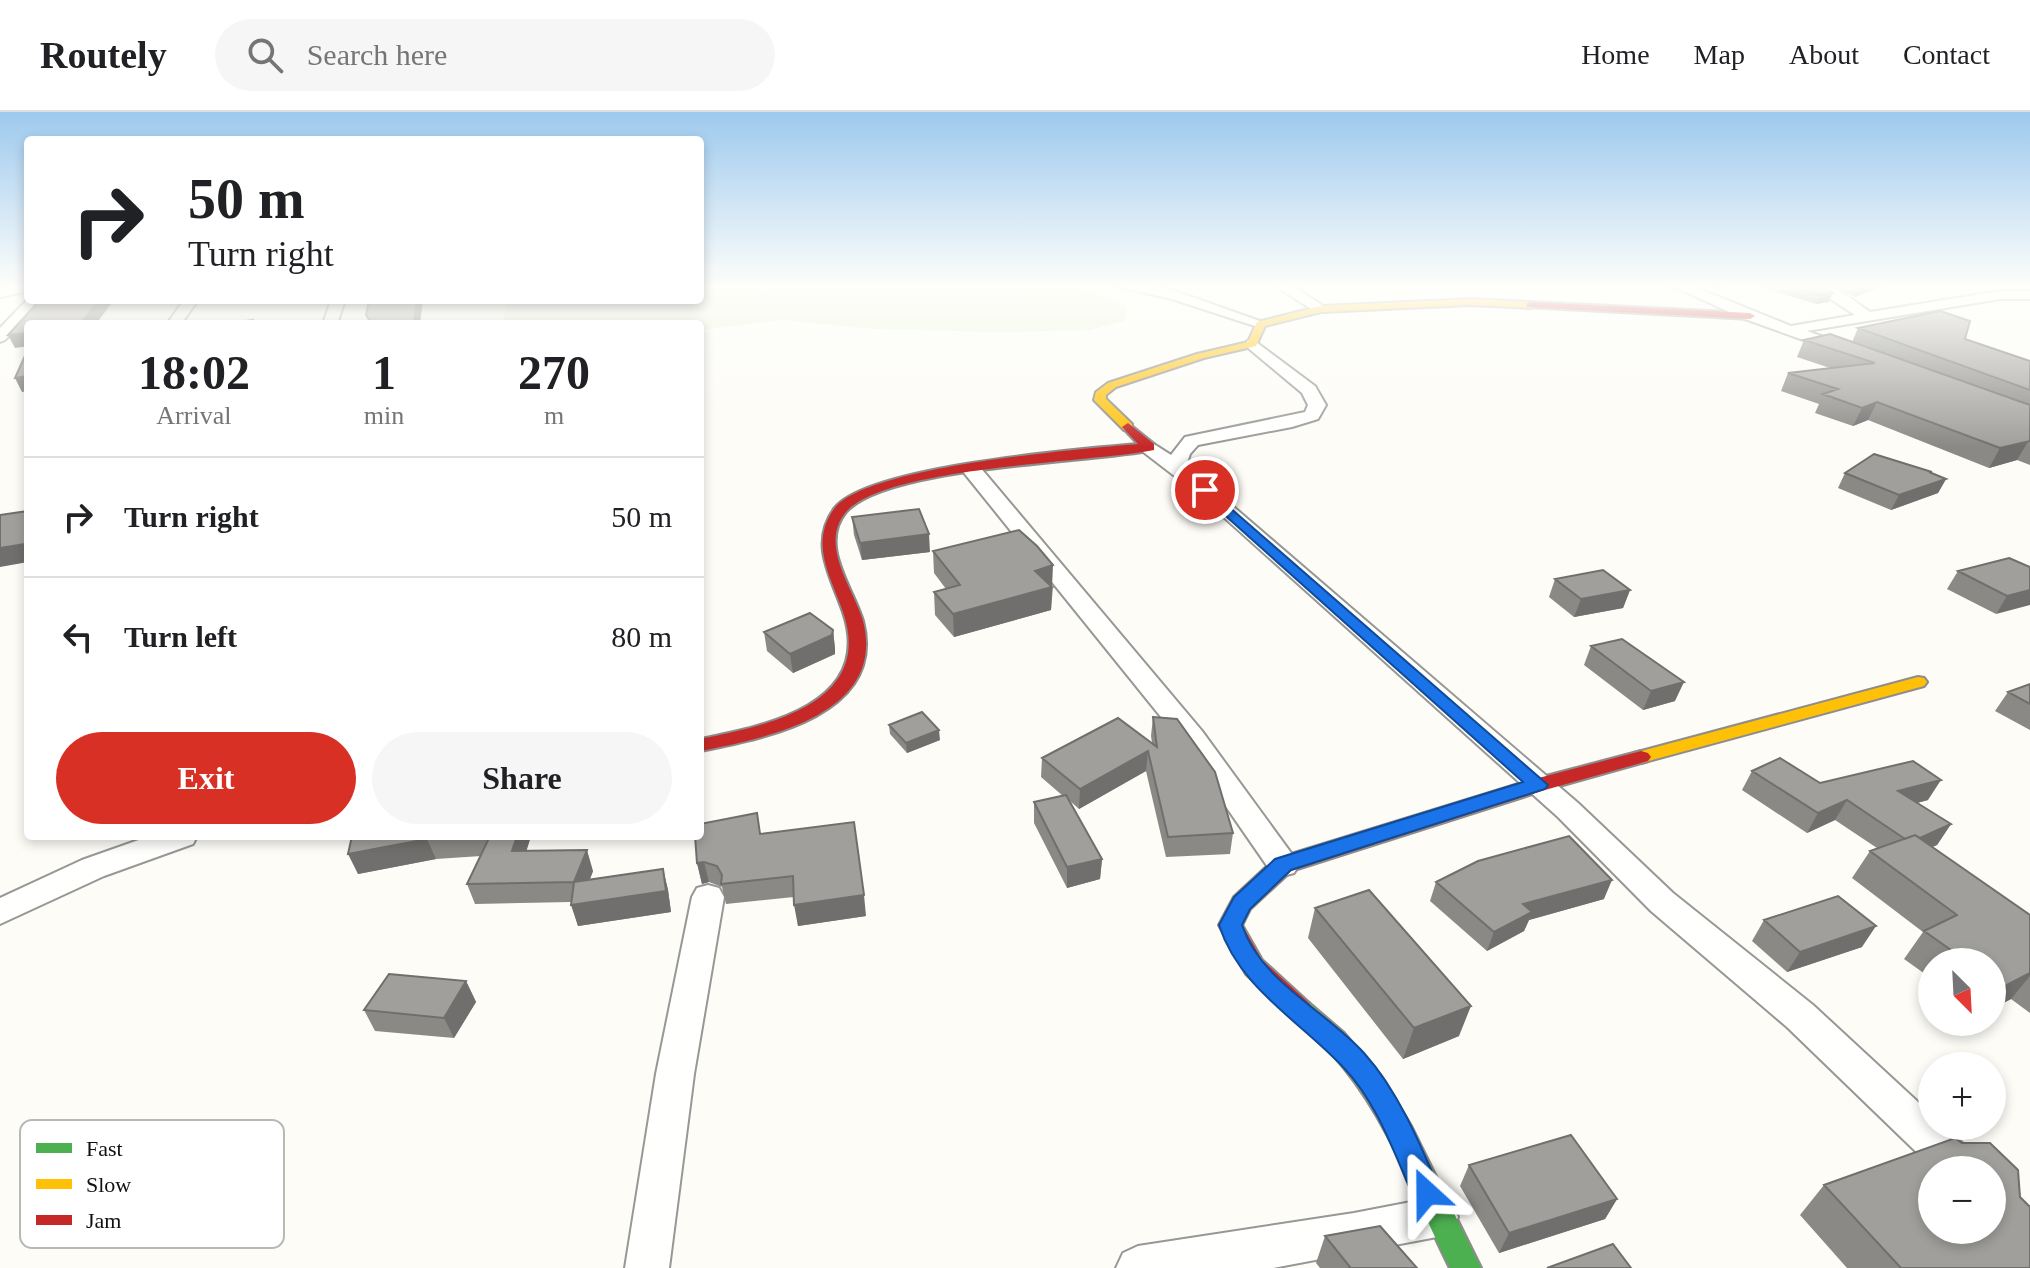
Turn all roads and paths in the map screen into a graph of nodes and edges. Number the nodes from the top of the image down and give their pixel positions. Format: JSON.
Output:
{"nodes":[{"id":1,"x":1254,"y":339,"type":"edge"},
{"id":2,"x":1817,"y":339,"type":"edge"},
{"id":3,"x":1252,"y":344,"type":"junction"},
{"id":4,"x":1866,"y":358,"type":"edge"},
{"id":5,"x":1149,"y":447,"type":"junction"},
{"id":6,"x":1176,"y":468,"type":"junction"},
{"id":7,"x":972,"y":470,"type":"junction"},
{"id":8,"x":1918,"y":682,"type":"dead end"},
{"id":9,"x":704,"y":744,"type":"edge"},
{"id":10,"x":1538,"y":785,"type":"junction"},
{"id":11,"x":171,"y":840,"type":"edge"},
{"id":12,"x":1283,"y":865,"type":"junction"},
{"id":13,"x":708,"y":897,"type":"dead end"},
{"id":14,"x":0,"y":912,"type":"edge"},
{"id":15,"x":1948,"y":1156,"type":"edge"},
{"id":16,"x":1437,"y":1217,"type":"junction"},
{"id":17,"x":647,"y":1268,"type":"edge"},
{"id":18,"x":1138,"y":1268,"type":"edge"},
{"id":19,"x":1466,"y":1268,"type":"edge"}],
"edges":[{"from":1,"to":3,"type":"street"},
{"from":2,"to":4,"type":"street"},
{"from":3,"to":5,"type":"street"},
{"from":3,"to":6,"type":"street"},
{"from":5,"to":6,"type":"street"},
{"from":5,"to":7,"type":"street"},
{"from":6,"to":10,"type":"street"},
{"from":7,"to":9,"type":"street"},
{"from":7,"to":12,"type":"street"},
{"from":8,"to":10,"type":"street"},
{"from":10,"to":12,"type":"street"},
{"from":10,"to":15,"type":"street"},
{"from":11,"to":14,"type":"street"},
{"from":12,"to":16,"type":"street"},
{"from":13,"to":17,"type":"street"},
{"from":16,"to":18,"type":"street"},
{"from":16,"to":19,"type":"street"}]}
